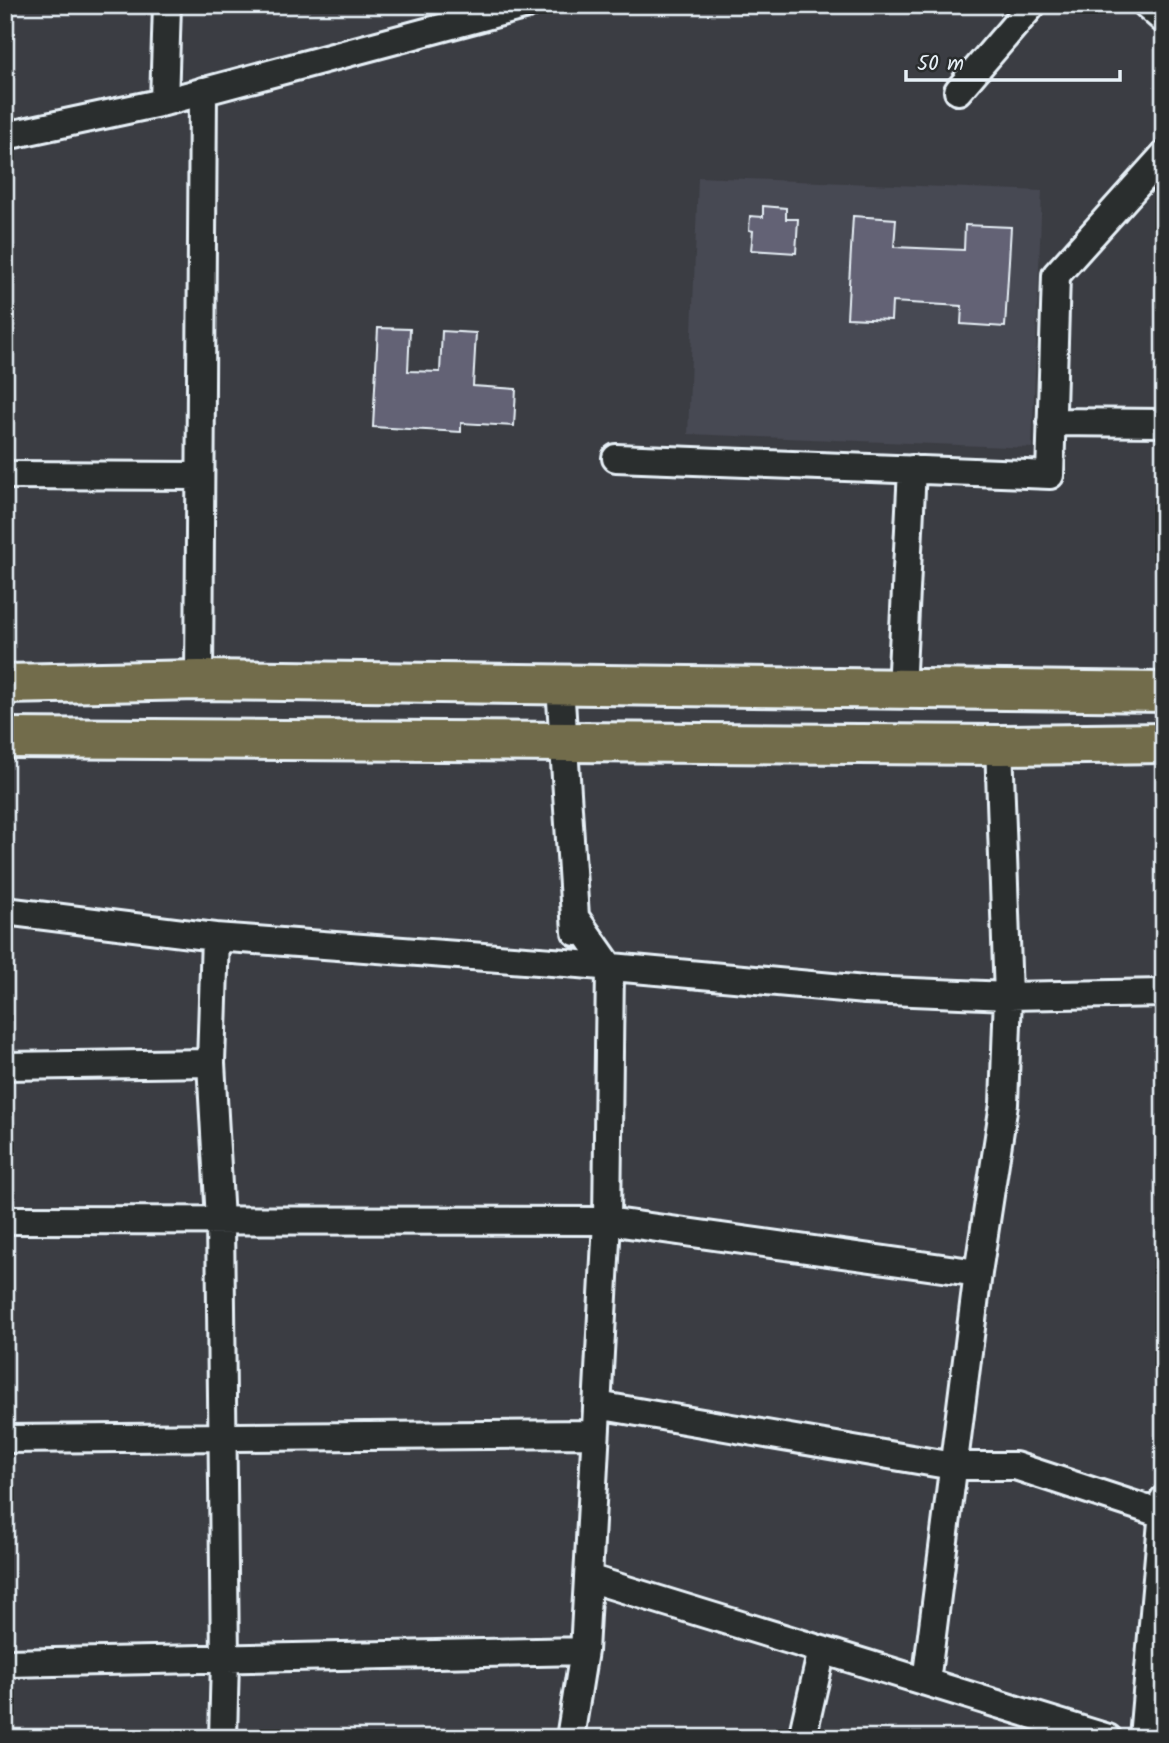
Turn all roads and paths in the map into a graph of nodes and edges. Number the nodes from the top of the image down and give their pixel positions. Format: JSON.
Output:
{"nodes":[{"id":1,"x":167,"y":5,"type":"edge"},
{"id":2,"x":527,"y":5,"type":"edge"},
{"id":3,"x":1032,"y":5,"type":"edge"},
{"id":4,"x":1147,"y":5,"type":"edge"},
{"id":5,"x":1164,"y":20,"type":"edge"},
{"id":6,"x":204,"y":91,"type":"junction"},
{"id":7,"x":958,"y":91,"type":"dead end"},
{"id":8,"x":164,"y":102,"type":"junction"},
{"id":9,"x":5,"y":136,"type":"edge"},
{"id":10,"x":1164,"y":155,"type":"edge"},
{"id":11,"x":1051,"y":422,"type":"junction"},
{"id":12,"x":1164,"y":423,"type":"edge"},
{"id":13,"x":617,"y":458,"type":"dead end"},
{"id":14,"x":912,"y":469,"type":"junction"},
{"id":15,"x":5,"y":475,"type":"edge"},
{"id":16,"x":200,"y":476,"type":"junction"},
{"id":17,"x":199,"y":680,"type":"junction"},
{"id":18,"x":5,"y":684,"type":"edge"},
{"id":19,"x":560,"y":685,"type":"junction"},
{"id":20,"x":901,"y":690,"type":"junction"},
{"id":21,"x":1164,"y":692,"type":"edge"},
{"id":22,"x":5,"y":738,"type":"edge"},
{"id":23,"x":198,"y":740,"type":"junction"},
{"id":24,"x":563,"y":741,"type":"junction"},
{"id":25,"x":1164,"y":743,"type":"edge"},
{"id":26,"x":999,"y":745,"type":"junction"},
{"id":27,"x":5,"y":911,"type":"edge"},
{"id":28,"x":575,"y":917,"type":"junction"},
{"id":29,"x":215,"y":937,"type":"junction"},
{"id":30,"x":579,"y":964,"type":"junction"},
{"id":31,"x":610,"y":967,"type":"junction"},
{"id":32,"x":1164,"y":993,"type":"edge"},
{"id":33,"x":1008,"y":996,"type":"junction"},
{"id":34,"x":211,"y":1063,"type":"junction"},
{"id":35,"x":5,"y":1066,"type":"edge"},
{"id":36,"x":5,"y":1220,"type":"edge"},
{"id":37,"x":220,"y":1220,"type":"junction"},
{"id":38,"x":607,"y":1221,"type":"junction"},
{"id":39,"x":978,"y":1273,"type":"junction"},
{"id":40,"x":597,"y":1405,"type":"junction"},
{"id":41,"x":594,"y":1434,"type":"junction"},
{"id":42,"x":221,"y":1437,"type":"junction"},
{"id":43,"x":5,"y":1439,"type":"edge"},
{"id":44,"x":953,"y":1466,"type":"junction"},
{"id":45,"x":1163,"y":1506,"type":"edge"},
{"id":46,"x":588,"y":1578,"type":"junction"},
{"id":47,"x":822,"y":1650,"type":"junction"},
{"id":48,"x":584,"y":1651,"type":"junction"},
{"id":49,"x":225,"y":1659,"type":"junction"},
{"id":50,"x":5,"y":1664,"type":"edge"},
{"id":51,"x":926,"y":1682,"type":"junction"},
{"id":52,"x":1034,"y":1727,"type":"edge"},
{"id":53,"x":223,"y":1738,"type":"edge"},
{"id":54,"x":570,"y":1738,"type":"edge"},
{"id":55,"x":802,"y":1738,"type":"edge"},
{"id":56,"x":1108,"y":1738,"type":"edge"},
{"id":57,"x":1143,"y":1738,"type":"edge"}],
"edges":[{"from":1,"to":8,"type":"street"},
{"from":2,"to":6,"type":"street"},
{"from":3,"to":7,"type":"street"},
{"from":4,"to":5,"type":"street"},
{"from":6,"to":8,"type":"street"},
{"from":6,"to":16,"type":"street"},
{"from":8,"to":9,"type":"street"},
{"from":10,"to":11,"type":"street"},
{"from":11,"to":12,"type":"street"},
{"from":11,"to":14,"type":"street"},
{"from":13,"to":14,"type":"street"},
{"from":14,"to":20,"type":"street"},
{"from":15,"to":16,"type":"street"},
{"from":16,"to":17,"type":"street"},
{"from":17,"to":18,"type":"main road"},
{"from":17,"to":19,"type":"main road"},
{"from":17,"to":23,"type":"main road"},
{"from":19,"to":20,"type":"main road"},
{"from":19,"to":24,"type":"street"},
{"from":20,"to":21,"type":"main road"},
{"from":22,"to":23,"type":"main road"},
{"from":23,"to":24,"type":"main road"},
{"from":24,"to":26,"type":"main road"},
{"from":24,"to":28,"type":"street"},
{"from":25,"to":26,"type":"main road"},
{"from":26,"to":33,"type":"street"},
{"from":27,"to":29,"type":"street"},
{"from":28,"to":30,"type":"street"},
{"from":28,"to":31,"type":"street"},
{"from":29,"to":30,"type":"street"},
{"from":29,"to":34,"type":"street"},
{"from":30,"to":31,"type":"street"},
{"from":31,"to":33,"type":"street"},
{"from":31,"to":38,"type":"street"},
{"from":32,"to":33,"type":"street"},
{"from":33,"to":39,"type":"street"},
{"from":34,"to":35,"type":"street"},
{"from":34,"to":37,"type":"street"},
{"from":36,"to":37,"type":"street"},
{"from":37,"to":38,"type":"street"},
{"from":37,"to":42,"type":"street"},
{"from":38,"to":39,"type":"street"},
{"from":38,"to":40,"type":"street"},
{"from":39,"to":44,"type":"street"},
{"from":40,"to":41,"type":"street"},
{"from":40,"to":44,"type":"street"},
{"from":41,"to":42,"type":"street"},
{"from":41,"to":46,"type":"street"},
{"from":42,"to":43,"type":"street"},
{"from":42,"to":49,"type":"street"},
{"from":44,"to":45,"type":"street"},
{"from":44,"to":51,"type":"street"},
{"from":45,"to":57,"type":"street"},
{"from":46,"to":47,"type":"street"},
{"from":46,"to":48,"type":"street"},
{"from":47,"to":51,"type":"street"},
{"from":47,"to":55,"type":"street"},
{"from":48,"to":49,"type":"street"},
{"from":48,"to":54,"type":"street"},
{"from":49,"to":50,"type":"street"},
{"from":49,"to":53,"type":"street"},
{"from":51,"to":52,"type":"street"},
{"from":52,"to":56,"type":"street"}]}
